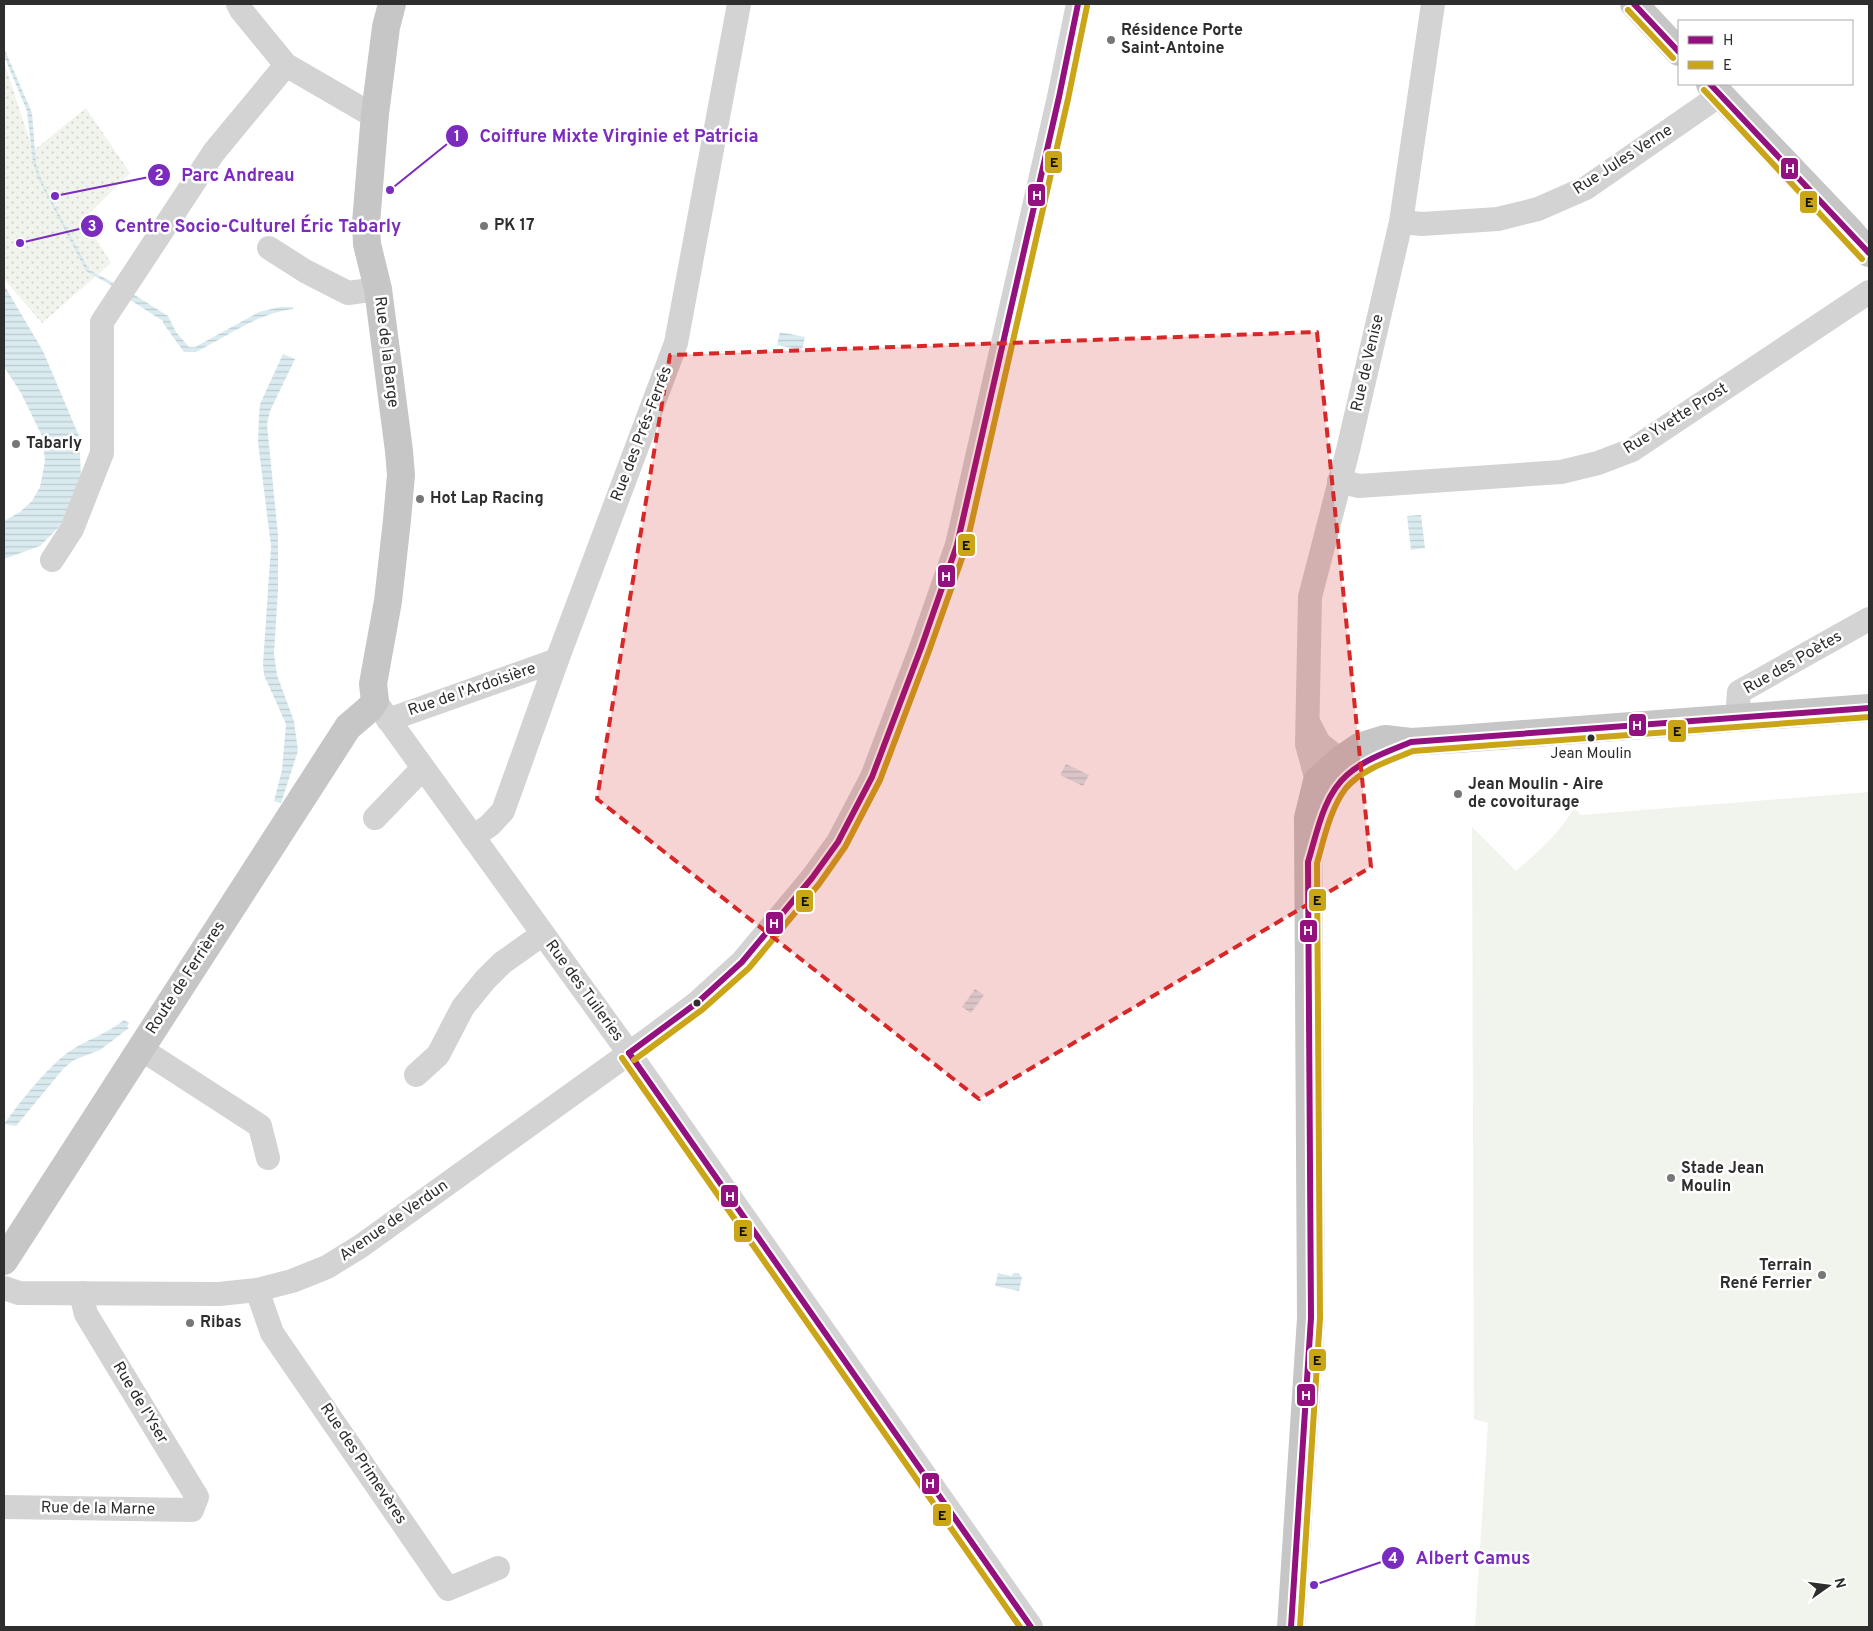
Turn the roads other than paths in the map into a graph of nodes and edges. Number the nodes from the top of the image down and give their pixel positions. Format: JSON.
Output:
{"nodes":[{"id":1,"x":238,"y":4,"type":"edge"},
{"id":2,"x":392,"y":4,"type":"edge"},
{"id":3,"x":739,"y":4,"type":"edge"},
{"id":4,"x":1078,"y":4,"type":"edge"},
{"id":5,"x":1433,"y":4,"type":"edge"},
{"id":6,"x":1634,"y":4,"type":"edge"},
{"id":7,"x":1678,"y":51,"type":"edge"},
{"id":8,"x":286,"y":65,"type":"junction"},
{"id":9,"x":1715,"y":89,"type":"edge"},
{"id":10,"x":375,"y":114,"type":"junction"},
{"id":11,"x":1401,"y":222,"type":"junction"},
{"id":12,"x":269,"y":248,"type":"dead end"},
{"id":13,"x":1869,"y":253,"type":"edge"},
{"id":14,"x":378,"y":289,"type":"junction"},
{"id":15,"x":1869,"y":292,"type":"edge"},
{"id":16,"x":1339,"y":481,"type":"junction"},
{"id":17,"x":52,"y":560,"type":"dead end"},
{"id":18,"x":1869,"y":619,"type":"edge"},
{"id":19,"x":557,"y":660,"type":"junction"},
{"id":20,"x":1869,"y":708,"type":"edge"},
{"id":21,"x":381,"y":711,"type":"junction"},
{"id":22,"x":1737,"y":719,"type":"junction"},
{"id":23,"x":1307,"y":721,"type":"junction"},
{"id":24,"x":1411,"y":742,"type":"junction"},
{"id":25,"x":1340,"y":760,"type":"junction"},
{"id":26,"x":1367,"y":761,"type":"junction"},
{"id":27,"x":423,"y":768,"type":"junction"},
{"id":28,"x":1317,"y":781,"type":"junction"},
{"id":29,"x":375,"y":818,"type":"dead end"},
{"id":30,"x":473,"y":838,"type":"junction"},
{"id":31,"x":1308,"y":862,"type":"junction"},
{"id":32,"x":543,"y":934,"type":"junction"},
{"id":33,"x":141,"y":1049,"type":"junction"},
{"id":34,"x":629,"y":1053,"type":"junction"},
{"id":35,"x":416,"y":1075,"type":"dead end"},
{"id":36,"x":268,"y":1158,"type":"dead end"},
{"id":37,"x":4,"y":1260,"type":"edge"},
{"id":38,"x":4,"y":1288,"type":"edge"},
{"id":39,"x":257,"y":1290,"type":"junction"},
{"id":40,"x":83,"y":1294,"type":"junction"},
{"id":41,"x":4,"y":1507,"type":"edge"},
{"id":42,"x":192,"y":1510,"type":"joint"},
{"id":43,"x":498,"y":1568,"type":"dead end"},
{"id":44,"x":1031,"y":1627,"type":"edge"},
{"id":45,"x":1290,"y":1627,"type":"edge"}],
"edges":[{"from":1,"to":8,"type":"street"},
{"from":2,"to":10,"type":"main road","name":"Rue de la Barge"},
{"from":3,"to":19,"type":"street","name":"Rue des Prés-Ferrés"},
{"from":4,"to":34,"type":"street","name":"Avenue de Verdun"},
{"from":5,"to":11,"type":"street","name":"Rue de Venise"},
{"from":6,"to":7,"type":"main road"},
{"from":8,"to":10,"type":"street"},
{"from":8,"to":17,"type":"street"},
{"from":9,"to":11,"type":"street","name":"Rue Jules Verne"},
{"from":9,"to":13,"type":"main road"},
{"from":10,"to":14,"type":"main road","name":"Rue de la Barge"},
{"from":11,"to":16,"type":"street","name":"Rue de Venise"},
{"from":12,"to":14,"type":"street"},
{"from":14,"to":21,"type":"main road","name":"Rue de la Barge"},
{"from":15,"to":16,"type":"street","name":"Rue Yvette Prost"},
{"from":16,"to":23,"type":"street","name":"Rue de Venise"},
{"from":18,"to":22,"type":"street","name":"Rue des Poètes"},
{"from":19,"to":21,"type":"street","name":"Rue de l'Ardoisière"},
{"from":19,"to":30,"type":"street","name":"Rue des Prés-Ferrés"},
{"from":20,"to":22,"type":"main road"},
{"from":21,"to":27,"type":"street","name":"Rue des Tuileries"},
{"from":21,"to":33,"type":"main road","name":"Route de Ferrières"},
{"from":22,"to":24,"type":"main road"},
{"from":23,"to":25,"type":"street","name":"Rue de Venise"},
{"from":23,"to":28,"type":"street","name":"Rue de Venise"},
{"from":24,"to":25,"type":"main road"},
{"from":24,"to":26,"type":"main road"},
{"from":25,"to":26,"type":"street"},
{"from":25,"to":28,"type":"main road"},
{"from":26,"to":31,"type":"main road"},
{"from":27,"to":29,"type":"street"},
{"from":27,"to":30,"type":"street","name":"Rue des Tuileries"},
{"from":28,"to":31,"type":"main road","name":"Rue de Venise"},
{"from":30,"to":32,"type":"street","name":"Rue des Tuileries"},
{"from":31,"to":45,"type":"main road","name":"Rue de Venise"},
{"from":32,"to":34,"type":"street","name":"Rue des Tuileries"},
{"from":32,"to":35,"type":"street"},
{"from":33,"to":36,"type":"street"},
{"from":33,"to":37,"type":"main road","name":"Route de Ferrières"},
{"from":34,"to":39,"type":"street","name":"Avenue de Verdun"},
{"from":34,"to":44,"type":"street","name":"Rue des Tuileries"},
{"from":38,"to":40,"type":"street","name":"Avenue de Verdun"},
{"from":39,"to":40,"type":"street","name":"Avenue de Verdun"},
{"from":39,"to":43,"type":"street","name":"Rue des Primevères"},
{"from":40,"to":42,"type":"street","name":"Rue de l'Yser"},
{"from":41,"to":42,"type":"street","name":"Rue de la Marne"}]}
